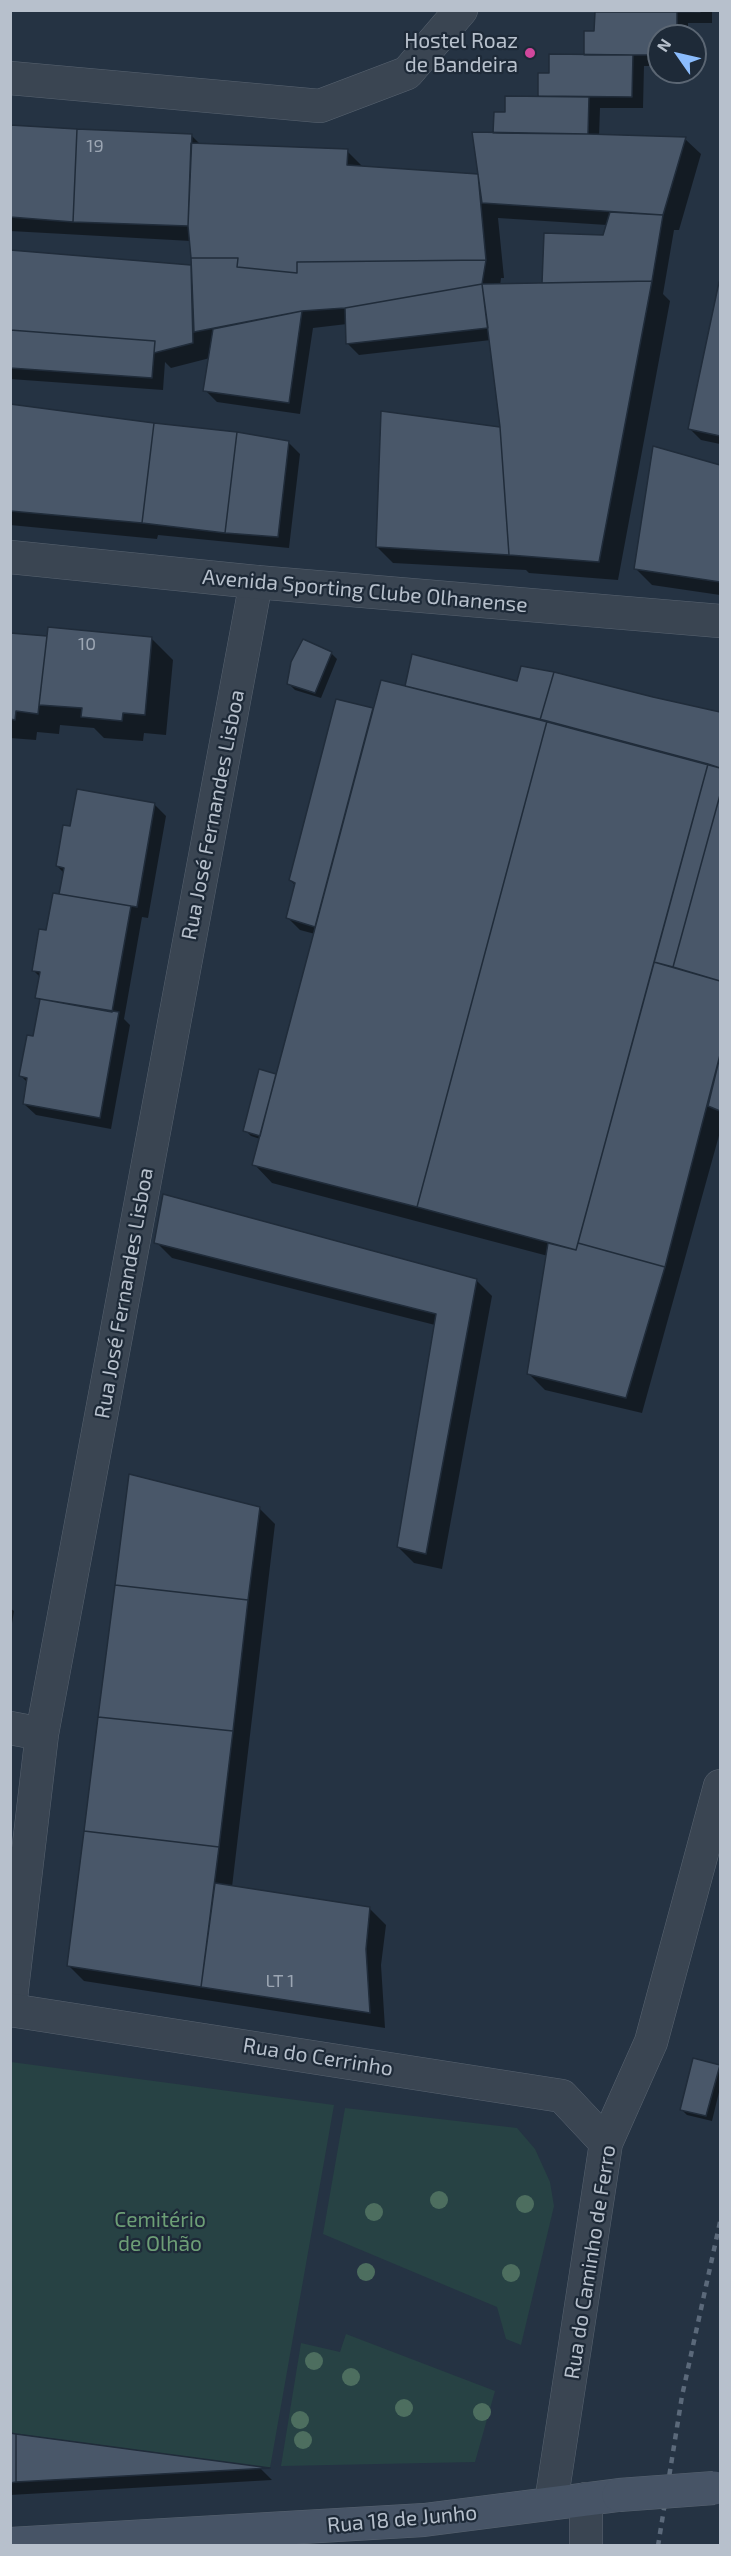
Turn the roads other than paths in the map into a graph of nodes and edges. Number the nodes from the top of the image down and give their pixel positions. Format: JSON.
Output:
{"nodes":[{"id":1,"x":461,"y":10,"type":"edge"},
{"id":2,"x":10,"y":78,"type":"edge"},
{"id":3,"x":10,"y":557,"type":"edge"},
{"id":4,"x":256,"y":582,"type":"junction"},
{"id":5,"x":720,"y":621,"type":"edge"},
{"id":6,"x":10,"y":1728,"type":"edge"},
{"id":7,"x":42,"y":1734,"type":"junction"},
{"id":8,"x":720,"y":1786,"type":"edge"},
{"id":9,"x":10,"y":2008,"type":"edge"},
{"id":10,"x":606,"y":2143,"type":"junction"},
{"id":11,"x":717,"y":2487,"type":"edge"},
{"id":12,"x":586,"y":2499,"type":"junction"},
{"id":13,"x":551,"y":2503,"type":"junction"},
{"id":14,"x":10,"y":2544,"type":"edge"},
{"id":15,"x":586,"y":2546,"type":"edge"}],
"edges":[{"from":1,"to":2,"type":"street"},
{"from":3,"to":4,"type":"street","name":"Avenida Sporting Clube Olhanense"},
{"from":4,"to":5,"type":"street","name":"Avenida Sporting Clube Olhanense"},
{"from":4,"to":7,"type":"street","name":"Rua José Fernandes Lisboa"},
{"from":6,"to":7,"type":"street"},
{"from":7,"to":9,"type":"street","name":"Rua José Fernandes Lisboa"},
{"from":8,"to":10,"type":"street","name":"Rua do Caminho de Ferro"},
{"from":9,"to":10,"type":"street","name":"Rua do Cerrinho"},
{"from":10,"to":13,"type":"street","name":"Rua do Caminho de Ferro"},
{"from":11,"to":12,"type":"main road","name":"Rua 18 de Junho","bridge":true},
{"from":12,"to":13,"type":"main road","name":"Rua 18 de Junho"},
{"from":12,"to":15,"type":"street"},
{"from":13,"to":14,"type":"main road","name":"Rua 18 de Junho"}]}
